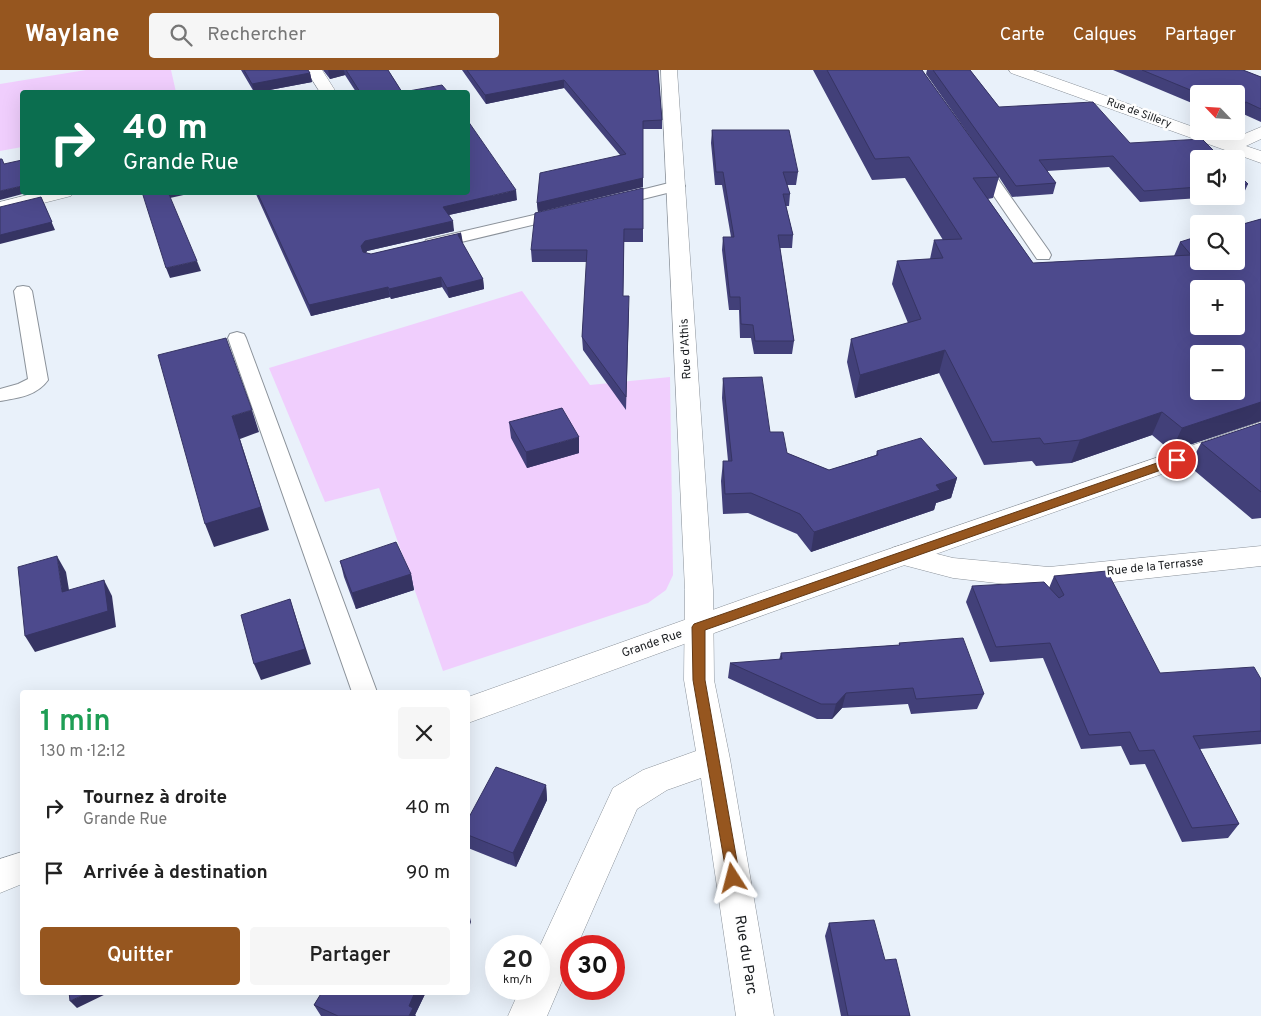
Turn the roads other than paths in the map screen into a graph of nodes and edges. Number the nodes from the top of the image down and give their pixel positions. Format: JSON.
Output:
{"nodes":[{"id":1,"x":317,"y":70,"type":"edge"},
{"id":2,"x":669,"y":70,"type":"edge"},
{"id":3,"x":1017,"y":70,"type":"edge"},
{"id":4,"x":327,"y":90,"type":"edge"},
{"id":5,"x":1261,"y":132,"type":"edge"},
{"id":6,"x":1231,"y":146,"type":"junction"},
{"id":7,"x":970,"y":150,"type":"edge"},
{"id":8,"x":1261,"y":157,"type":"edge"},
{"id":9,"x":677,"y":186,"type":"junction"},
{"id":10,"x":52,"y":195,"type":"edge"},
{"id":11,"x":601,"y":204,"type":"edge"},
{"id":12,"x":0,"y":208,"type":"edge"},
{"id":13,"x":582,"y":208,"type":"edge"},
{"id":14,"x":421,"y":246,"type":"edge"},
{"id":15,"x":1043,"y":255,"type":"dead end"},
{"id":16,"x":23,"y":291,"type":"dead end"},
{"id":17,"x":237,"y":338,"type":"dead end"},
{"id":18,"x":0,"y":395,"type":"edge"},
{"id":19,"x":1261,"y":430,"type":"edge"},
{"id":20,"x":902,"y":556,"type":"junction"},
{"id":21,"x":1261,"y":556,"type":"edge"},
{"id":22,"x":698,"y":627,"type":"junction"},
{"id":23,"x":364,"y":690,"type":"edge"},
{"id":24,"x":470,"y":709,"type":"edge"},
{"id":25,"x":714,"y":759,"type":"junction"},
{"id":26,"x":20,"y":869,"type":"edge"},
{"id":27,"x":0,"y":876,"type":"edge"},
{"id":28,"x":527,"y":1016,"type":"edge"},
{"id":29,"x":755,"y":1016,"type":"edge"}],
"edges":[{"from":1,"to":4,"type":"street"},
{"from":2,"to":9,"type":"street","name":"Rue d'Athis"},
{"from":3,"to":6,"type":"street","name":"Rue de Sillery"},
{"from":5,"to":6,"type":"street"},
{"from":6,"to":8,"type":"street","name":"Rue de Sillery"},
{"from":7,"to":15,"type":"lane"},
{"from":9,"to":11,"type":"lane"},
{"from":9,"to":22,"type":"street","name":"Rue d'Athis"},
{"from":10,"to":12,"type":"street"},
{"from":13,"to":14,"type":"lane"},
{"from":16,"to":18,"type":"lane"},
{"from":17,"to":23,"type":"lane"},
{"from":19,"to":20,"type":"street","name":"Grande Rue"},
{"from":20,"to":21,"type":"street","name":"Rue de la Terrasse"},
{"from":20,"to":22,"type":"street","name":"Grande Rue"},
{"from":22,"to":24,"type":"street","name":"Grande Rue"},
{"from":22,"to":25,"type":"street","name":"Rue du Parc"},
{"from":25,"to":28,"type":"street"},
{"from":25,"to":29,"type":"street","name":"Rue du Parc"},
{"from":26,"to":27,"type":"street"}]}
